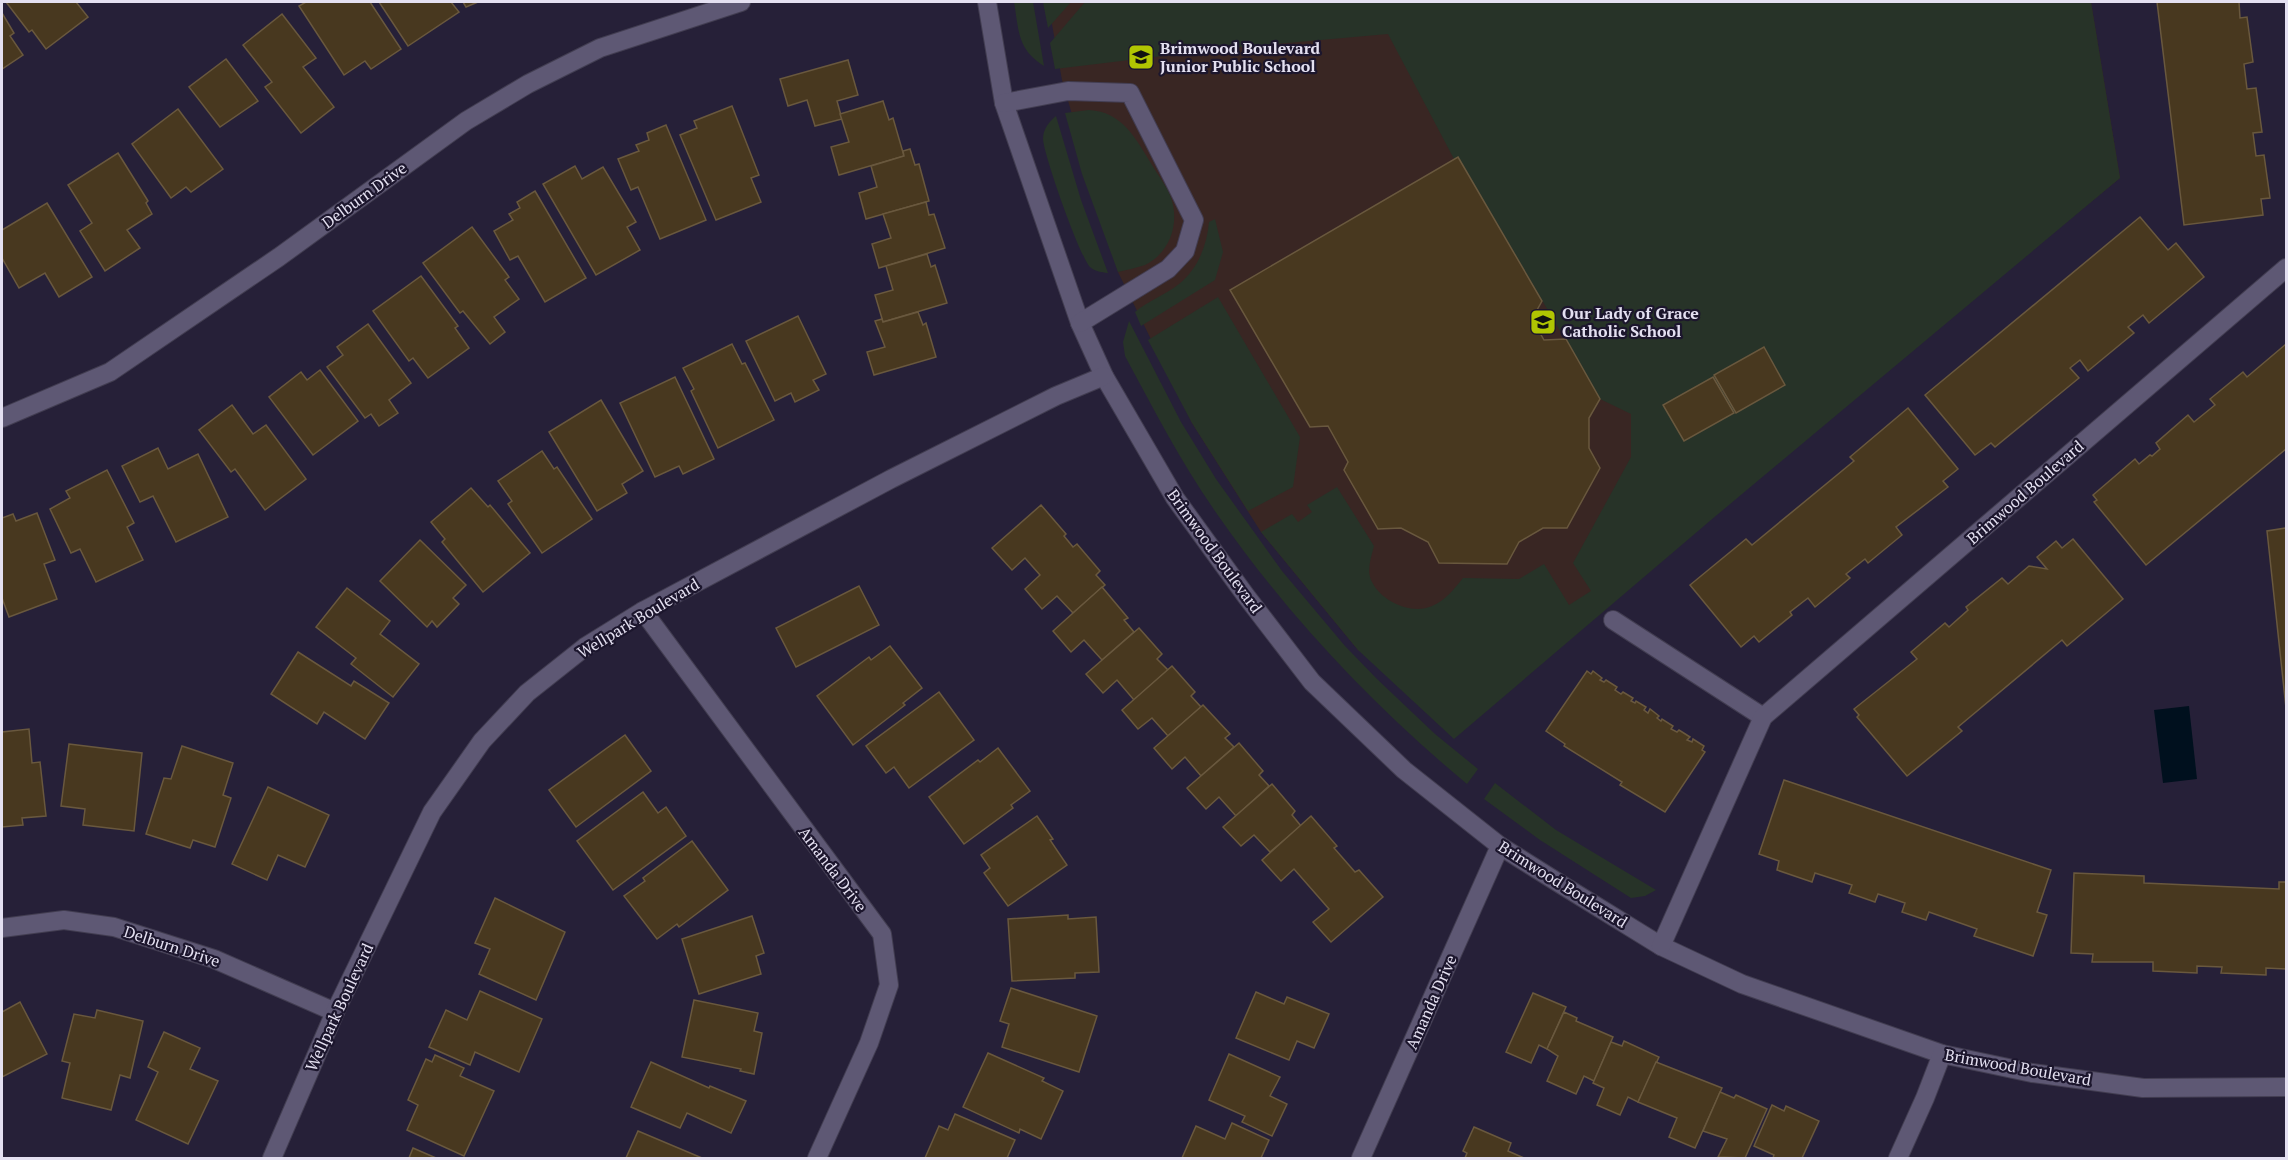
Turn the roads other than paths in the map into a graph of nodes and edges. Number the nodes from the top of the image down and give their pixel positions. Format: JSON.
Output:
{"nodes":[{"id":1,"x":741,"y":2,"type":"edge"},
{"id":2,"x":987,"y":2,"type":"edge"},
{"id":3,"x":1004,"y":103,"type":"junction"},
{"id":4,"x":2286,"y":268,"type":"edge"},
{"id":5,"x":1080,"y":322,"type":"junction"},
{"id":6,"x":1104,"y":376,"type":"junction"},
{"id":7,"x":2,"y":418,"type":"edge"},
{"id":8,"x":643,"y":611,"type":"junction"},
{"id":9,"x":1613,"y":620,"type":"dead end"},
{"id":10,"x":1763,"y":717,"type":"junction"},
{"id":11,"x":1500,"y":846,"type":"junction"},
{"id":12,"x":2,"y":928,"type":"edge"},
{"id":13,"x":1660,"y":946,"type":"junction"},
{"id":14,"x":334,"y":1012,"type":"junction"},
{"id":15,"x":1942,"y":1054,"type":"junction"},
{"id":16,"x":2286,"y":1087,"type":"edge"},
{"id":17,"x":272,"y":1158,"type":"edge"},
{"id":18,"x":817,"y":1158,"type":"edge"},
{"id":19,"x":1361,"y":1158,"type":"edge"},
{"id":20,"x":1898,"y":1158,"type":"edge"}],
"edges":[{"from":1,"to":7,"type":"street","name":"Delburn Drive"},
{"from":2,"to":3,"type":"street","name":"Brimwood Boulevard"},
{"from":3,"to":5,"type":"street","name":"Brimwood Boulevard"},
{"from":3,"to":5,"type":"street"},
{"from":4,"to":10,"type":"street","name":"Brimwood Boulevard"},
{"from":5,"to":6,"type":"street","name":"Brimwood Boulevard"},
{"from":6,"to":8,"type":"street","name":"Wellpark Boulevard"},
{"from":6,"to":11,"type":"street","name":"Brimwood Boulevard"},
{"from":8,"to":14,"type":"street","name":"Wellpark Boulevard"},
{"from":8,"to":18,"type":"street","name":"Amanda Drive"},
{"from":9,"to":10,"type":"street"},
{"from":10,"to":13,"type":"street","name":"Brimwood Boulevard"},
{"from":11,"to":13,"type":"street","name":"Brimwood Boulevard"},
{"from":11,"to":19,"type":"street","name":"Amanda Drive"},
{"from":12,"to":14,"type":"street","name":"Delburn Drive"},
{"from":13,"to":15,"type":"street","name":"Brimwood Boulevard"},
{"from":14,"to":17,"type":"street","name":"Wellpark Boulevard"},
{"from":15,"to":16,"type":"street","name":"Brimwood Boulevard"},
{"from":15,"to":20,"type":"street"}]}
